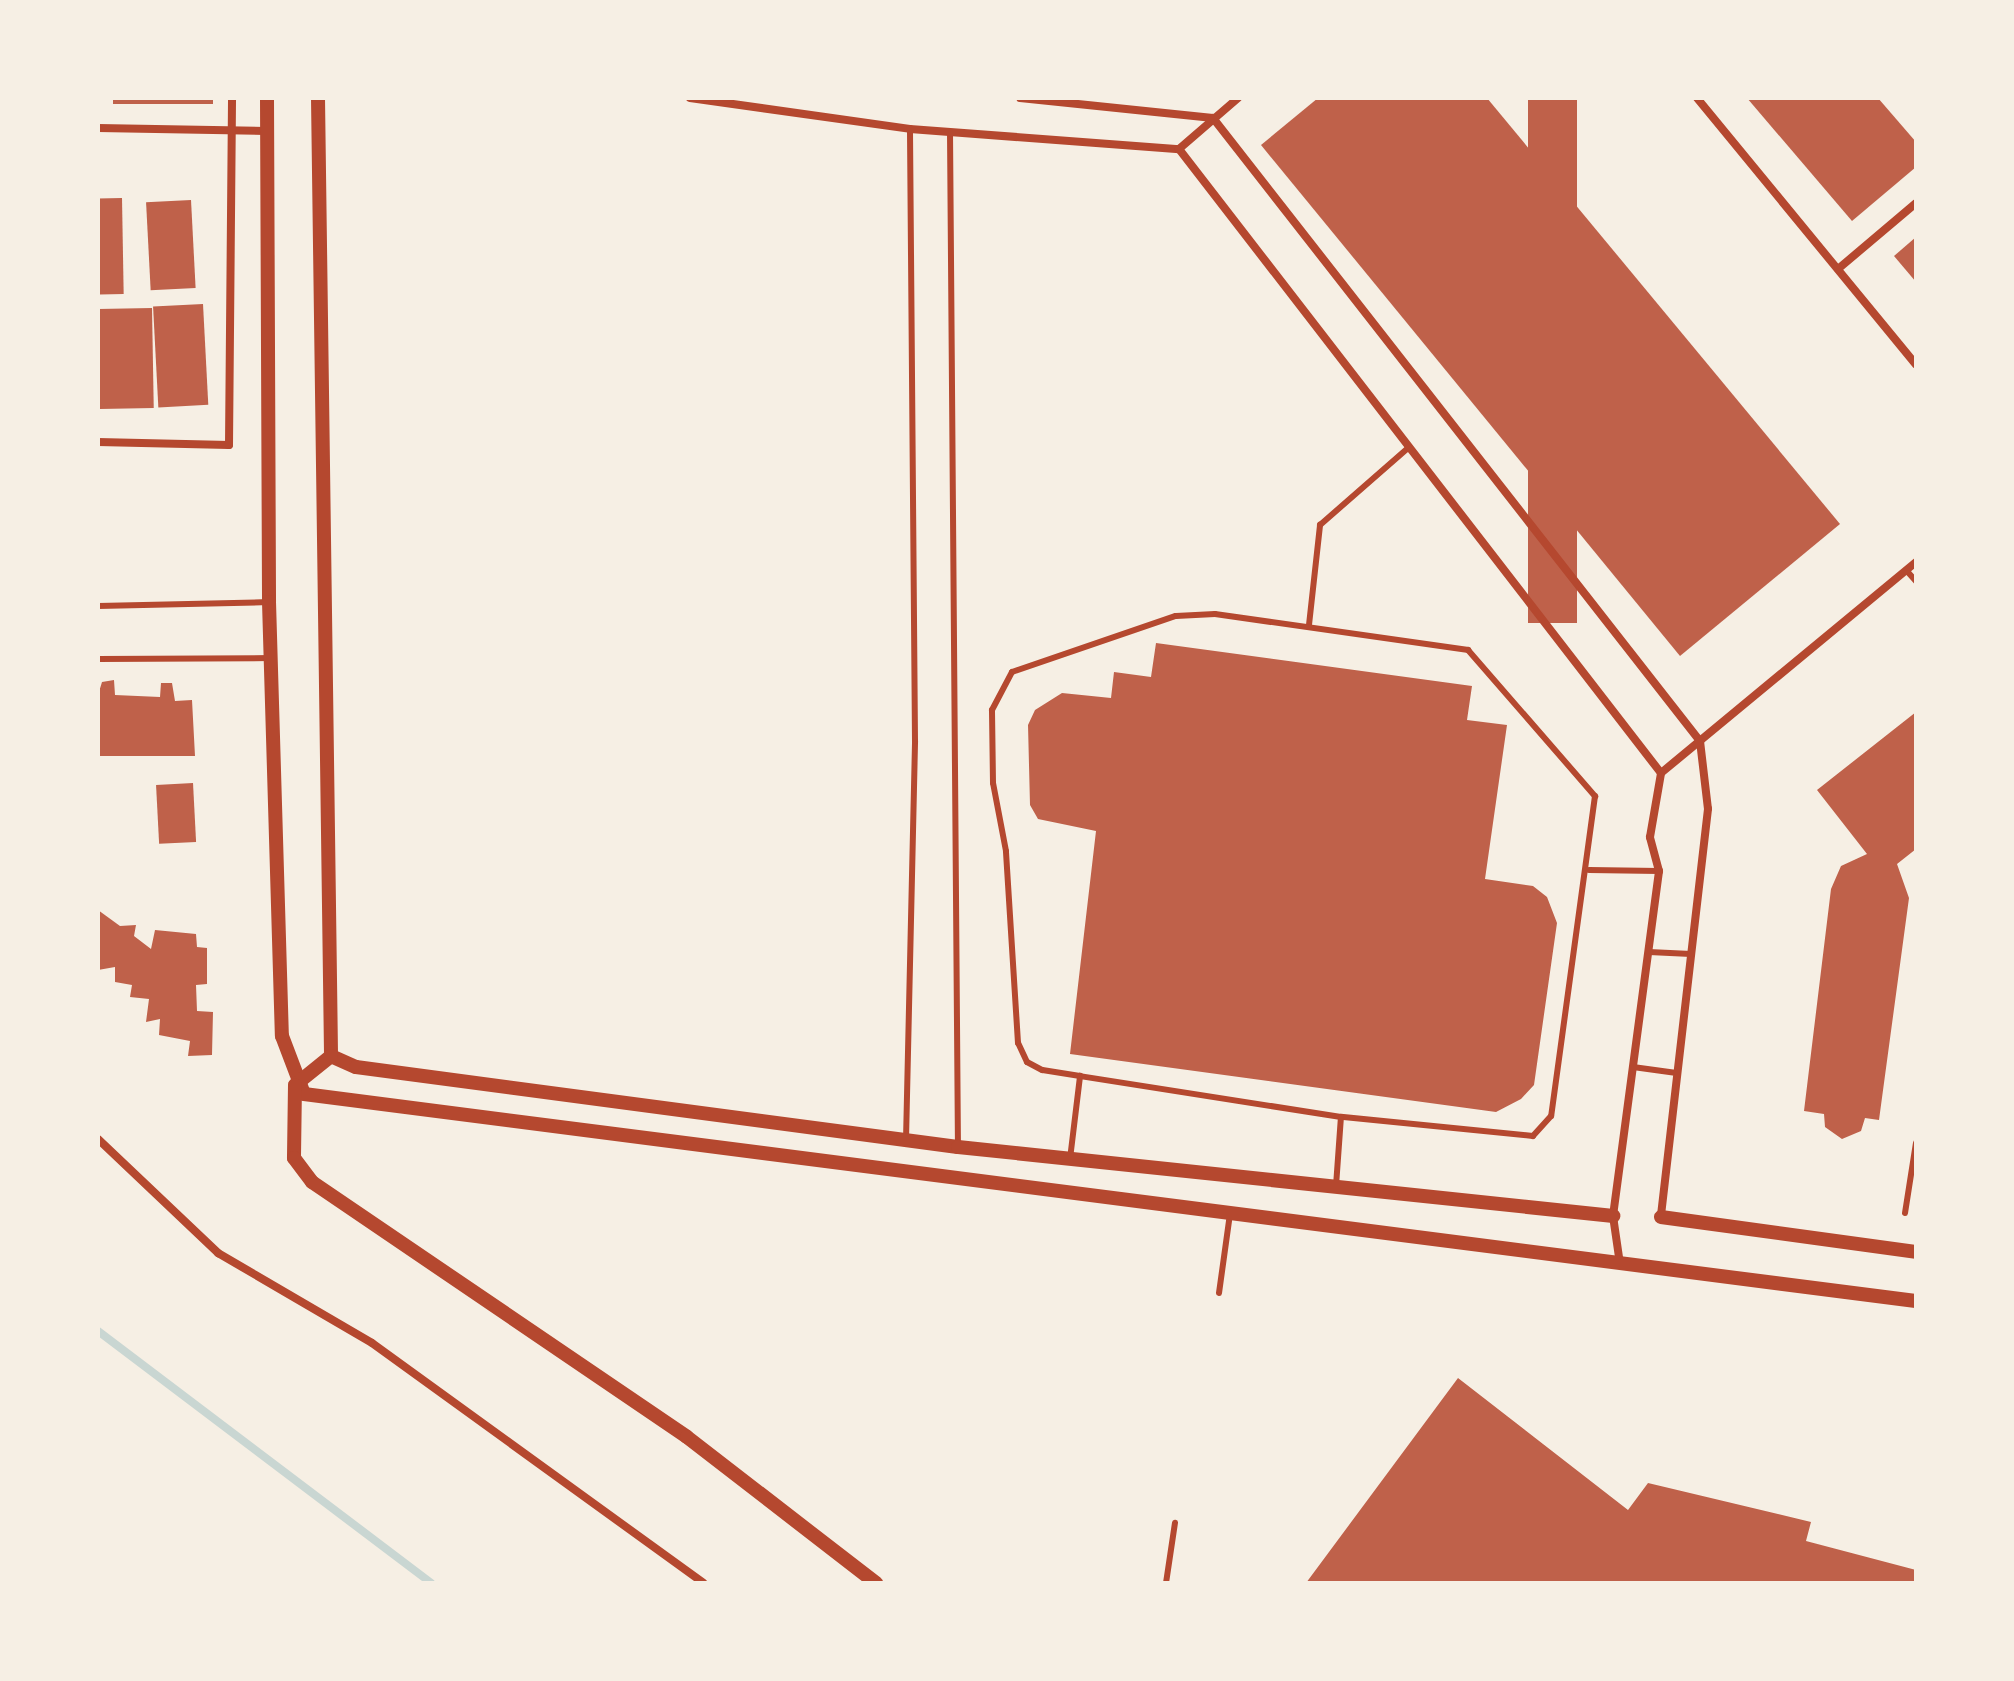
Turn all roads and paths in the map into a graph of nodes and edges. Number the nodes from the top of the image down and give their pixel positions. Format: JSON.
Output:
{"nodes":[{"id":1,"x":232,"y":98,"type":"edge"},
{"id":2,"x":267,"y":98,"type":"edge"},
{"id":3,"x":318,"y":98,"type":"edge"},
{"id":4,"x":690,"y":98,"type":"edge"},
{"id":5,"x":1020,"y":98,"type":"edge"},
{"id":6,"x":1238,"y":98,"type":"edge"},
{"id":7,"x":1697,"y":98,"type":"edge"},
{"id":8,"x":1213,"y":118,"type":"junction"},
{"id":9,"x":98,"y":128,"type":"edge"},
{"id":10,"x":910,"y":129,"type":"junction"},
{"id":11,"x":232,"y":130,"type":"junction"},
{"id":12,"x":266,"y":131,"type":"junction"},
{"id":13,"x":950,"y":132,"type":"junction"},
{"id":14,"x":1179,"y":149,"type":"junction"},
{"id":15,"x":1916,"y":203,"type":"edge"},
{"id":16,"x":1838,"y":269,"type":"junction"},
{"id":17,"x":1916,"y":365,"type":"edge"},
{"id":18,"x":98,"y":442,"type":"edge"},
{"id":19,"x":1408,"y":448,"type":"junction"},
{"id":20,"x":1916,"y":562,"type":"edge"},
{"id":21,"x":1906,"y":570,"type":"junction"},
{"id":22,"x":1916,"y":581,"type":"edge"},
{"id":23,"x":269,"y":602,"type":"junction"},
{"id":24,"x":98,"y":606,"type":"edge"},
{"id":25,"x":1309,"y":625,"type":"junction"},
{"id":26,"x":272,"y":658,"type":"junction"},
{"id":27,"x":98,"y":659,"type":"edge"},
{"id":28,"x":1700,"y":741,"type":"junction"},
{"id":29,"x":1661,"y":773,"type":"junction"},
{"id":30,"x":1589,"y":870,"type":"junction"},
{"id":31,"x":1659,"y":871,"type":"junction"},
{"id":32,"x":1649,"y":952,"type":"junction"},
{"id":33,"x":1691,"y":954,"type":"junction"},
{"id":34,"x":331,"y":1056,"type":"junction"},
{"id":35,"x":1633,"y":1067,"type":"junction"},
{"id":36,"x":1677,"y":1073,"type":"junction"},
{"id":37,"x":1080,"y":1076,"type":"junction"},
{"id":38,"x":295,"y":1085,"type":"junction"},
{"id":39,"x":1341,"y":1117,"type":"junction"},
{"id":40,"x":98,"y":1139,"type":"edge"},
{"id":41,"x":906,"y":1140,"type":"junction"},
{"id":42,"x":1916,"y":1143,"type":"edge"},
{"id":43,"x":958,"y":1147,"type":"junction"},
{"id":44,"x":1070,"y":1159,"type":"junction"},
{"id":45,"x":1336,"y":1186,"type":"junction"},
{"id":46,"x":1905,"y":1213,"type":"dead end"},
{"id":47,"x":1230,"y":1214,"type":"junction"},
{"id":48,"x":1613,"y":1216,"type":"junction"},
{"id":49,"x":1661,"y":1217,"type":"joint"},
{"id":50,"x":1916,"y":1252,"type":"edge"},
{"id":51,"x":1620,"y":1264,"type":"junction"},
{"id":52,"x":1219,"y":1293,"type":"dead end"},
{"id":53,"x":1916,"y":1301,"type":"edge"},
{"id":54,"x":1175,"y":1523,"type":"dead end"},
{"id":55,"x":703,"y":1583,"type":"edge"},
{"id":56,"x":876,"y":1583,"type":"edge"},
{"id":57,"x":1166,"y":1583,"type":"edge"}],
"edges":[{"from":1,"to":11,"type":"street"},
{"from":2,"to":12,"type":"street"},
{"from":3,"to":34,"type":"street"},
{"from":4,"to":10,"type":"street"},
{"from":5,"to":8,"type":"street"},
{"from":6,"to":8,"type":"street"},
{"from":7,"to":16,"type":"street"},
{"from":8,"to":14,"type":"street"},
{"from":8,"to":28,"type":"street"},
{"from":9,"to":11,"type":"street"},
{"from":10,"to":13,"type":"street"},
{"from":10,"to":41,"type":"lane"},
{"from":11,"to":12,"type":"street"},
{"from":11,"to":18,"type":"street"},
{"from":12,"to":23,"type":"street"},
{"from":13,"to":14,"type":"street"},
{"from":13,"to":43,"type":"lane"},
{"from":14,"to":19,"type":"street"},
{"from":15,"to":16,"type":"street"},
{"from":16,"to":17,"type":"street"},
{"from":19,"to":25,"type":"lane"},
{"from":19,"to":29,"type":"street"},
{"from":20,"to":21,"type":"street"},
{"from":21,"to":22,"type":"lane"},
{"from":21,"to":28,"type":"street"},
{"from":23,"to":24,"type":"lane"},
{"from":23,"to":26,"type":"street"},
{"from":25,"to":30,"type":"lane"},
{"from":25,"to":37,"type":"lane"},
{"from":26,"to":27,"type":"lane"},
{"from":26,"to":38,"type":"street"},
{"from":28,"to":29,"type":"street"},
{"from":28,"to":33,"type":"street"},
{"from":29,"to":31,"type":"street"},
{"from":30,"to":31,"type":"lane"},
{"from":30,"to":39,"type":"lane"},
{"from":31,"to":32,"type":"street"},
{"from":32,"to":33,"type":"lane"},
{"from":32,"to":35,"type":"street"},
{"from":33,"to":36,"type":"street"},
{"from":34,"to":38,"type":"street"},
{"from":34,"to":41,"type":"street"},
{"from":35,"to":36,"type":"lane"},
{"from":35,"to":48,"type":"street"},
{"from":36,"to":49,"type":"street"},
{"from":37,"to":39,"type":"lane"},
{"from":37,"to":44,"type":"lane"},
{"from":38,"to":47,"type":"street"},
{"from":38,"to":56,"type":"street"},
{"from":39,"to":45,"type":"lane"},
{"from":40,"to":55,"type":"street"},
{"from":41,"to":43,"type":"street"},
{"from":42,"to":46,"type":"lane"},
{"from":43,"to":44,"type":"street"},
{"from":44,"to":45,"type":"street"},
{"from":45,"to":48,"type":"street"},
{"from":47,"to":51,"type":"street"},
{"from":47,"to":52,"type":"lane"},
{"from":48,"to":51,"type":"street"},
{"from":49,"to":50,"type":"street"},
{"from":51,"to":53,"type":"street"},
{"from":54,"to":57,"type":"lane"}]}
